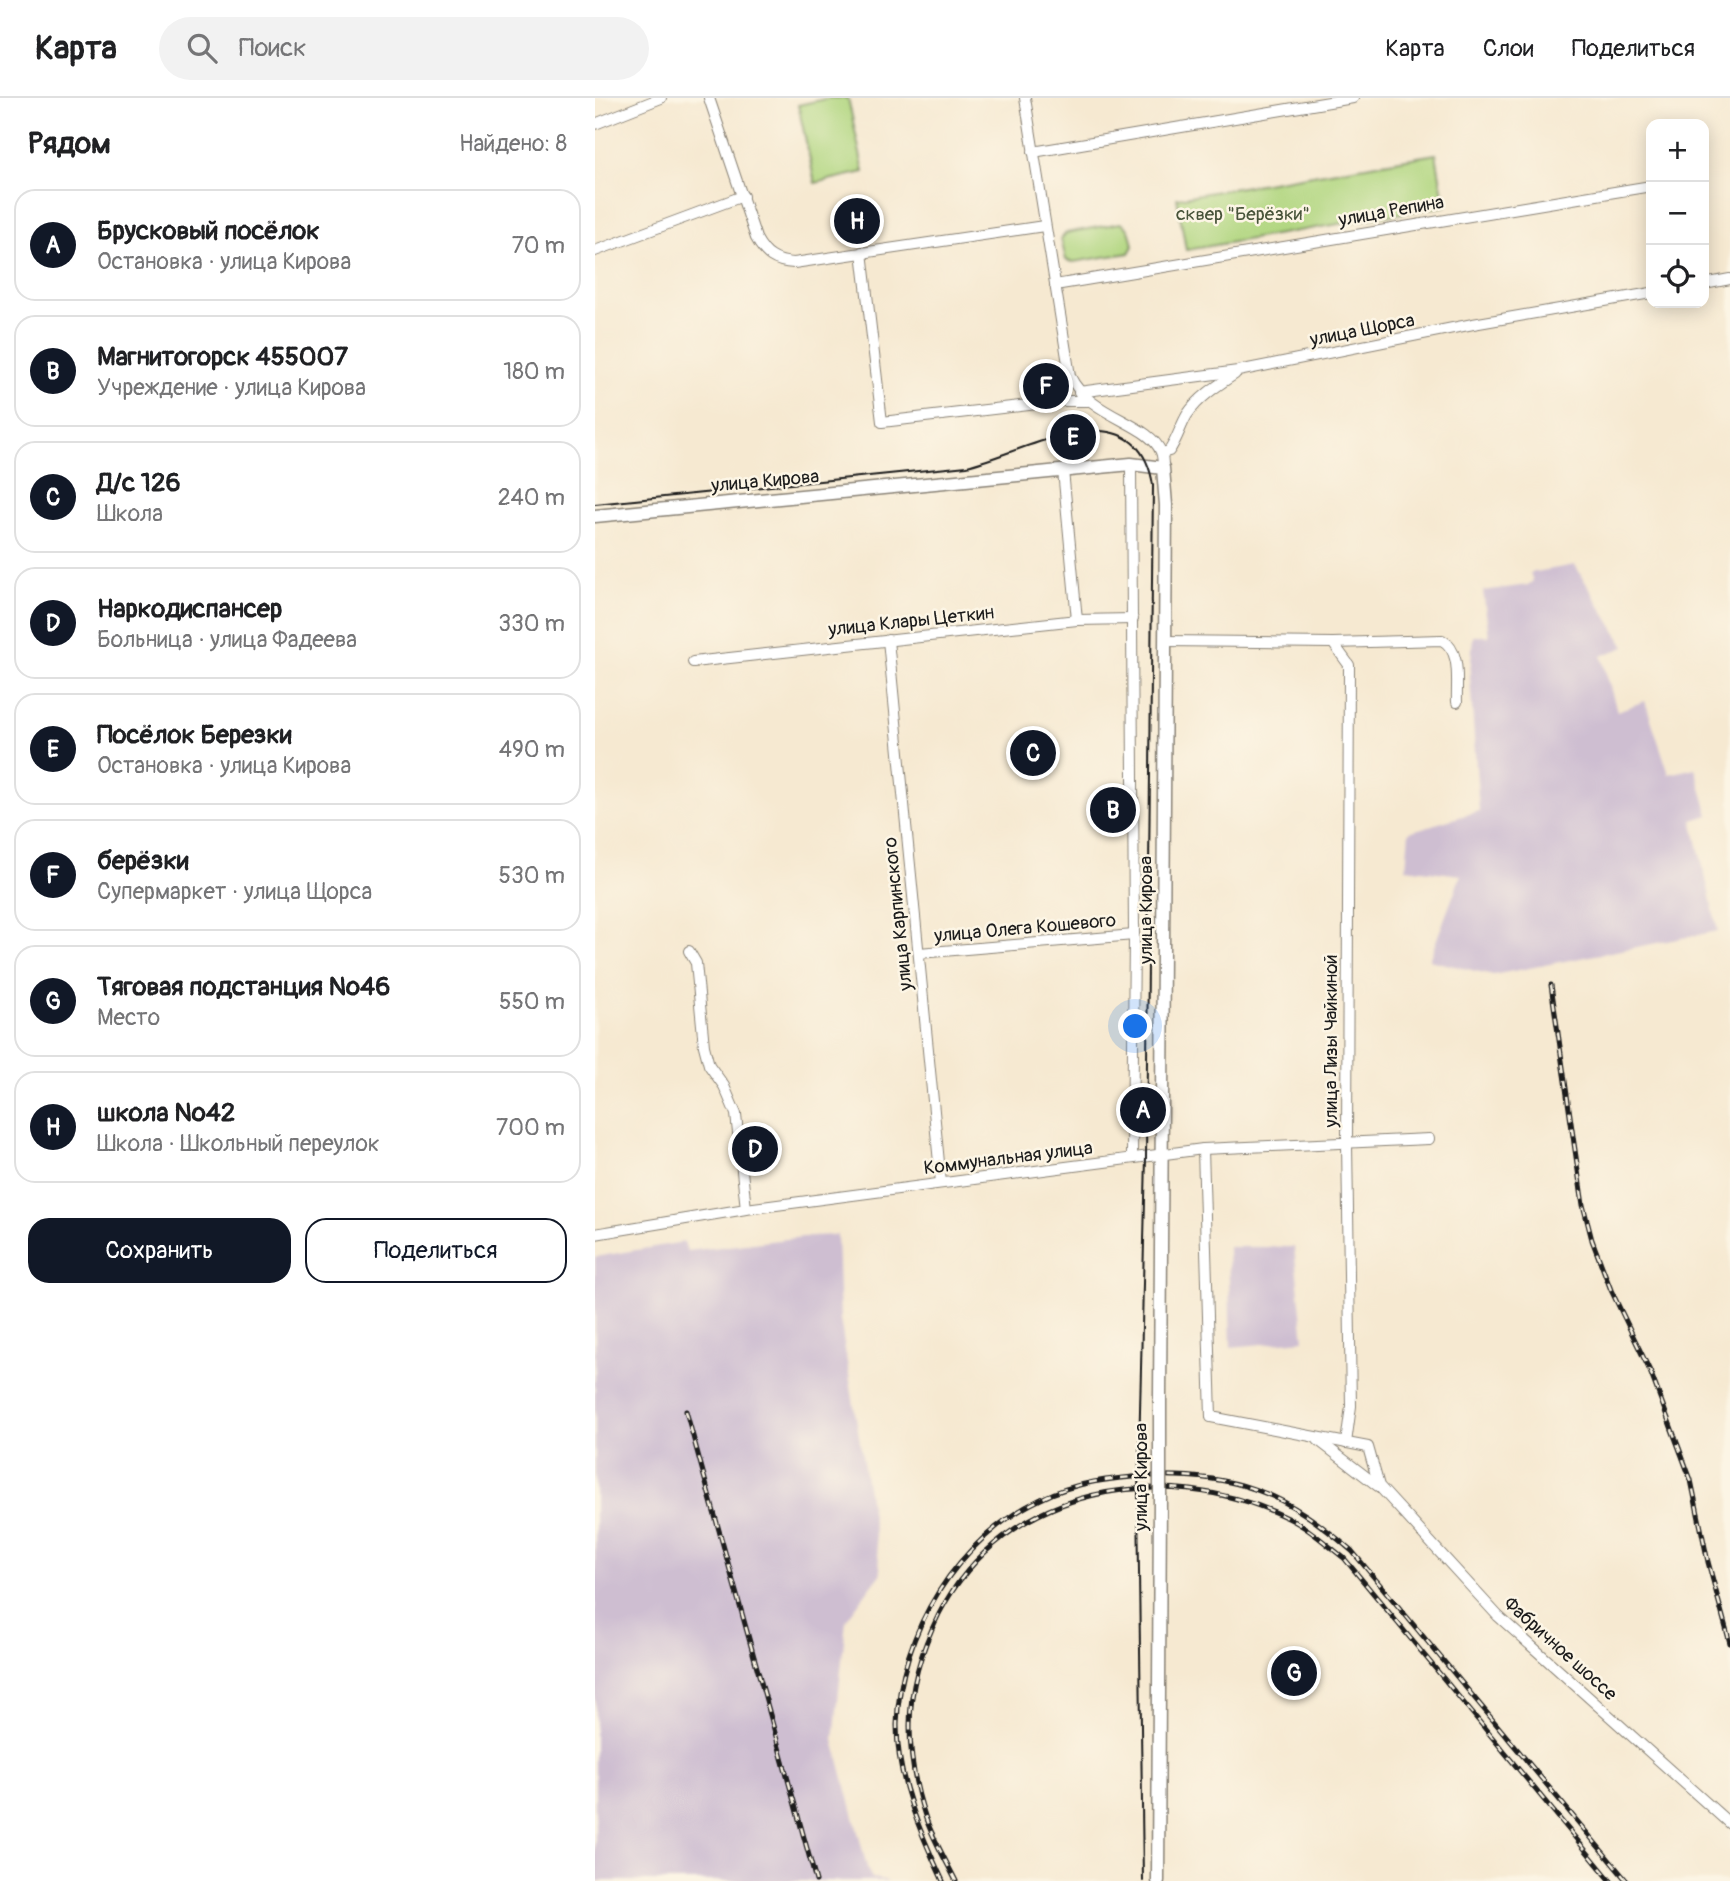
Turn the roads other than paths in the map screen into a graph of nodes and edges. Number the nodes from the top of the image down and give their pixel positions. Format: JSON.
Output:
{"nodes":[{"id":1,"x":661,"y":98,"type":"edge"},
{"id":2,"x":709,"y":98,"type":"edge"},
{"id":3,"x":1025,"y":98,"type":"edge"},
{"id":4,"x":1353,"y":98,"type":"edge"},
{"id":5,"x":595,"y":124,"type":"edge"},
{"id":6,"x":1033,"y":152,"type":"junction"},
{"id":7,"x":1646,"y":187,"type":"edge"},
{"id":8,"x":743,"y":196,"type":"junction"},
{"id":9,"x":1044,"y":226,"type":"junction"},
{"id":10,"x":595,"y":251,"type":"edge"},
{"id":11,"x":862,"y":252,"type":"junction"},
{"id":12,"x":1730,"y":279,"type":"edge"},
{"id":13,"x":1709,"y":283,"type":"edge"},
{"id":14,"x":1055,"y":285,"type":"junction"},
{"id":15,"x":1646,"y":294,"type":"edge"},
{"id":16,"x":1238,"y":372,"type":"junction"},
{"id":17,"x":1079,"y":392,"type":"junction"},
{"id":18,"x":1089,"y":401,"type":"junction"},
{"id":19,"x":1162,"y":453,"type":"junction"},
{"id":20,"x":1131,"y":464,"type":"junction"},
{"id":21,"x":1163,"y":468,"type":"junction"},
{"id":22,"x":1063,"y":470,"type":"junction"},
{"id":23,"x":595,"y":516,"type":"edge"},
{"id":24,"x":1133,"y":619,"type":"junction"},
{"id":25,"x":1077,"y":620,"type":"junction"},
{"id":26,"x":888,"y":640,"type":"junction"},
{"id":27,"x":1165,"y":640,"type":"junction"},
{"id":28,"x":1333,"y":643,"type":"junction"},
{"id":29,"x":693,"y":662,"type":"dead end"},
{"id":30,"x":1457,"y":702,"type":"dead end"},
{"id":31,"x":1134,"y":935,"type":"junction"},
{"id":32,"x":689,"y":951,"type":"dead end"},
{"id":33,"x":919,"y":953,"type":"junction"},
{"id":34,"x":1429,"y":1139,"type":"dead end"},
{"id":35,"x":1347,"y":1144,"type":"junction"},
{"id":36,"x":1203,"y":1149,"type":"junction"},
{"id":37,"x":1161,"y":1155,"type":"junction"},
{"id":38,"x":1132,"y":1158,"type":"junction"},
{"id":39,"x":941,"y":1184,"type":"junction"},
{"id":40,"x":746,"y":1209,"type":"junction"},
{"id":41,"x":595,"y":1234,"type":"edge"},
{"id":42,"x":1315,"y":1438,"type":"junction"},
{"id":43,"x":1346,"y":1443,"type":"junction"},
{"id":44,"x":1379,"y":1486,"type":"junction"},
{"id":45,"x":1730,"y":1824,"type":"edge"},
{"id":46,"x":1157,"y":1881,"type":"edge"}],
"edges":[{"from":1,"to":5,"type":"street"},
{"from":2,"to":8,"type":"street"},
{"from":3,"to":6,"type":"street"},
{"from":4,"to":6,"type":"street"},
{"from":6,"to":9,"type":"street"},
{"from":7,"to":14,"type":"street","name":"улица Репина"},
{"from":8,"to":10,"type":"street"},
{"from":8,"to":11,"type":"street"},
{"from":9,"to":11,"type":"street"},
{"from":9,"to":14,"type":"street"},
{"from":11,"to":18,"type":"street"},
{"from":12,"to":13,"type":"street"},
{"from":14,"to":17,"type":"street"},
{"from":15,"to":16,"type":"street","name":"улица Щорса"},
{"from":16,"to":17,"type":"street","name":"улица Щорса"},
{"from":16,"to":19,"type":"street"},
{"from":17,"to":18,"type":"street"},
{"from":18,"to":19,"type":"street"},
{"from":19,"to":21,"type":"street"},
{"from":20,"to":21,"type":"main road","name":"улица Кирова"},
{"from":20,"to":22,"type":"main road","name":"улица Кирова"},
{"from":20,"to":24,"type":"street"},
{"from":21,"to":27,"type":"main road","name":"улица Кирова"},
{"from":22,"to":23,"type":"main road","name":"улица Кирова"},
{"from":22,"to":25,"type":"street"},
{"from":24,"to":25,"type":"street","name":"улица Клары Цеткин"},
{"from":24,"to":31,"type":"street"},
{"from":25,"to":26,"type":"street","name":"улица Клары Цеткин"},
{"from":26,"to":29,"type":"street","name":"улица Клары Цеткин"},
{"from":26,"to":33,"type":"street","name":"улица Карпинского"},
{"from":27,"to":28,"type":"street"},
{"from":27,"to":37,"type":"main road","name":"улица Кирова"},
{"from":28,"to":30,"type":"street"},
{"from":28,"to":35,"type":"street","name":"улица Лизы Чайкиной"},
{"from":31,"to":33,"type":"street","name":"улица Олега Кошевого"},
{"from":31,"to":38,"type":"street"},
{"from":32,"to":40,"type":"street"},
{"from":33,"to":39,"type":"street","name":"улица Карпинского"},
{"from":34,"to":35,"type":"street","name":"Коммунальная улица"},
{"from":35,"to":36,"type":"street","name":"Коммунальная улица"},
{"from":35,"to":43,"type":"street","name":"улица Лизы Чайкиной"},
{"from":36,"to":37,"type":"street","name":"Коммунальная улица"},
{"from":36,"to":42,"type":"street"},
{"from":37,"to":38,"type":"street","name":"Коммунальная улица"},
{"from":37,"to":46,"type":"main road","name":"улица Кирова","bridge":true},
{"from":38,"to":39,"type":"street","name":"Коммунальная улица"},
{"from":39,"to":40,"type":"street","name":"Коммунальная улица"},
{"from":40,"to":41,"type":"street","name":"Коммунальная улица"},
{"from":42,"to":43,"type":"street"},
{"from":42,"to":44,"type":"street","name":"Фабричное шоссе"},
{"from":43,"to":44,"type":"street","name":"Фабричное шоссе"},
{"from":44,"to":45,"type":"street","name":"Фабричное шоссе"}]}
